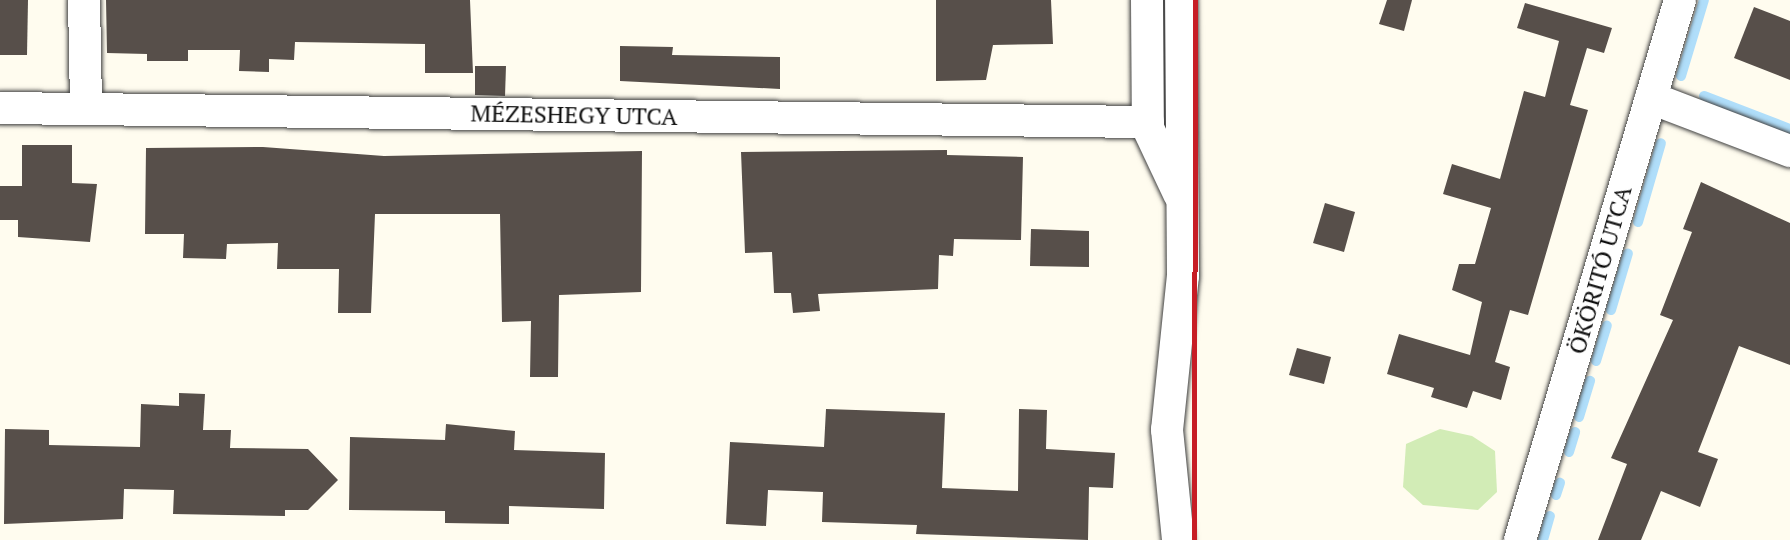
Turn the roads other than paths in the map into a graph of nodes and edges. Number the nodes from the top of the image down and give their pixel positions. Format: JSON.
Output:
{"nodes":[{"id":1,"x":84,"y":0,"type":"edge"},
{"id":2,"x":1147,"y":0,"type":"edge"},
{"id":3,"x":1181,"y":0,"type":"edge"},
{"id":4,"x":1679,"y":0,"type":"edge"},
{"id":5,"x":1651,"y":98,"type":"junction"},
{"id":6,"x":0,"y":107,"type":"edge"},
{"id":7,"x":86,"y":109,"type":"junction"},
{"id":8,"x":1148,"y":122,"type":"junction"},
{"id":9,"x":1790,"y":151,"type":"edge"},
{"id":10,"x":1182,"y":201,"type":"junction"},
{"id":11,"x":1178,"y":540,"type":"edge"},
{"id":12,"x":1520,"y":540,"type":"edge"}],
"edges":[{"from":1,"to":7,"type":"street"},
{"from":2,"to":8,"type":"street"},
{"from":3,"to":10,"type":"street"},
{"from":4,"to":5,"type":"street","name":"ÖKÖRITÓ UTCA"},
{"from":5,"to":9,"type":"street"},
{"from":5,"to":12,"type":"street","name":"ÖKÖRITÓ UTCA"},
{"from":6,"to":7,"type":"street","name":"MÉZESHEGY UTCA"},
{"from":7,"to":8,"type":"street","name":"MÉZESHEGY UTCA"},
{"from":8,"to":10,"type":"street"},
{"from":10,"to":11,"type":"street"}]}
